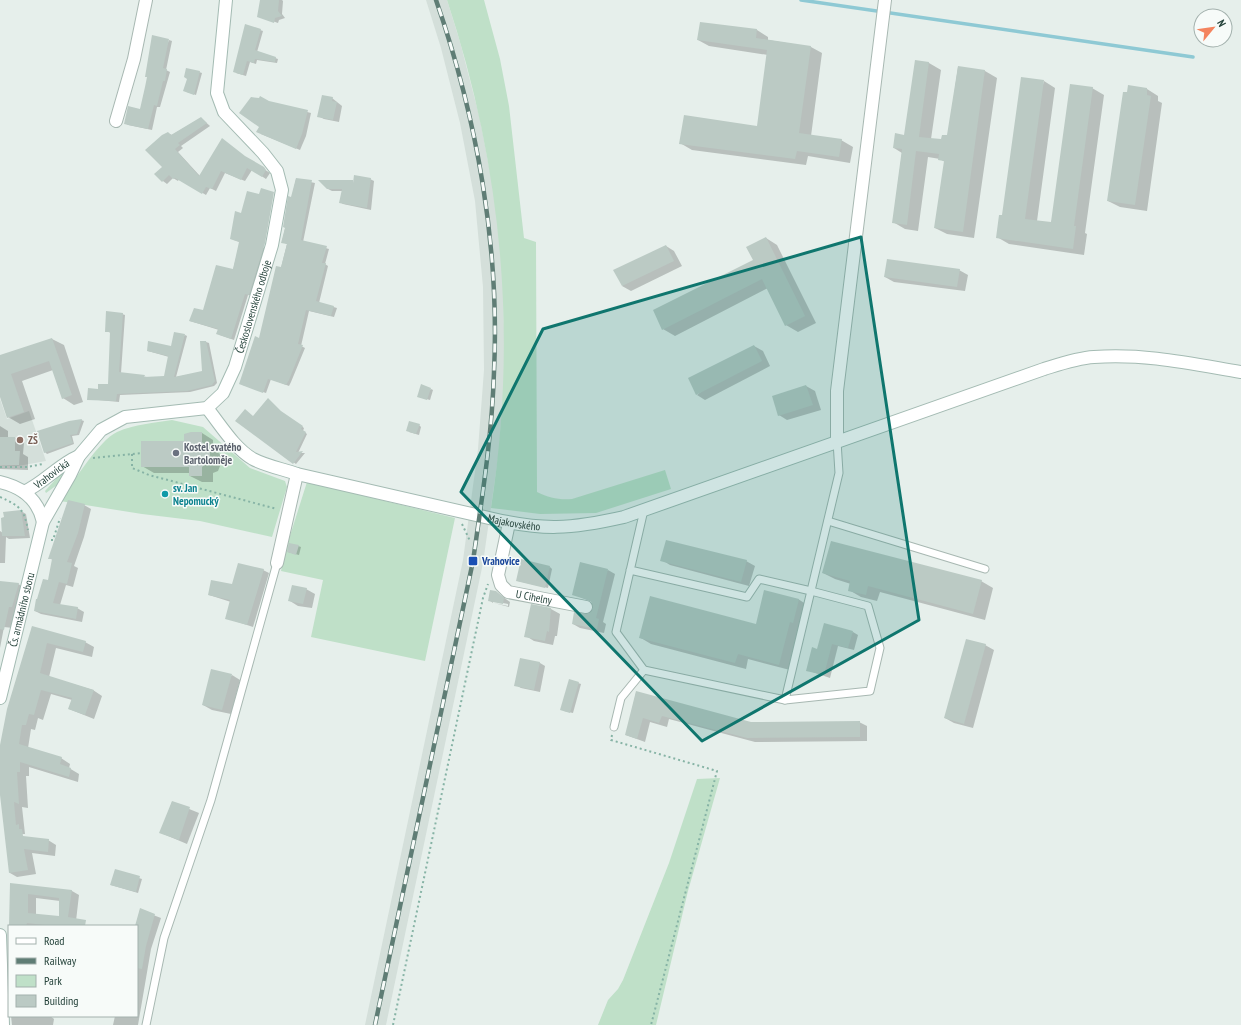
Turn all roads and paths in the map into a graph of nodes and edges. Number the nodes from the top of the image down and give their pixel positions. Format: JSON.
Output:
{"nodes":[{"id":1,"x":146,"y":0,"type":"edge"},
{"id":2,"x":226,"y":0,"type":"edge"},
{"id":3,"x":885,"y":2,"type":"edge"},
{"id":4,"x":116,"y":121,"type":"dead end"},
{"id":5,"x":1241,"y":372,"type":"edge"},
{"id":6,"x":207,"y":408,"type":"junction"},
{"id":7,"x":837,"y":441,"type":"junction"},
{"id":8,"x":142,"y":453,"type":"dead end"},
{"id":9,"x":132,"y":454,"type":"junction"},
{"id":10,"x":79,"y":456,"type":"junction"},
{"id":11,"x":93,"y":458,"type":"dead end"},
{"id":12,"x":297,"y":474,"type":"junction"},
{"id":13,"x":0,"y":482,"type":"edge"},
{"id":14,"x":24,"y":492,"type":"junction"},
{"id":15,"x":0,"y":498,"type":"edge"},
{"id":16,"x":455,"y":510,"type":"junction"},
{"id":17,"x":644,"y":510,"type":"junction"},
{"id":18,"x":289,"y":512,"type":"junction"},
{"id":19,"x":828,"y":521,"type":"junction"},
{"id":20,"x":43,"y":522,"type":"junction"},
{"id":21,"x":509,"y":523,"type":"junction"},
{"id":22,"x":28,"y":536,"type":"dead end"},
{"id":23,"x":470,"y":541,"type":"dead end"},
{"id":24,"x":277,"y":563,"type":"joint"},
{"id":25,"x":985,"y":569,"type":"dead end"},
{"id":26,"x":630,"y":570,"type":"junction"},
{"id":27,"x":498,"y":575,"type":"junction"},
{"id":28,"x":811,"y":591,"type":"junction"},
{"id":29,"x":586,"y":607,"type":"dead end"},
{"id":30,"x":644,"y":670,"type":"junction"},
{"id":31,"x":0,"y":698,"type":"edge"},
{"id":32,"x":785,"y":700,"type":"junction"},
{"id":33,"x":614,"y":727,"type":"joint"},
{"id":34,"x":0,"y":935,"type":"edge"},
{"id":35,"x":3,"y":1025,"type":"edge"},
{"id":36,"x":146,"y":1025,"type":"edge"},
{"id":37,"x":393,"y":1025,"type":"edge"},
{"id":38,"x":651,"y":1025,"type":"edge"}],
"edges":[{"from":1,"to":4,"type":"street"},
{"from":2,"to":6,"type":"street","name":"Československého odboje"},
{"from":3,"to":7,"type":"street"},
{"from":5,"to":7,"type":"street","name":"Majakovského"},
{"from":6,"to":10,"type":"street"},
{"from":6,"to":12,"type":"street","name":"Majakovského"},
{"from":7,"to":17,"type":"street","name":"Majakovského"},
{"from":7,"to":19,"type":"lane"},
{"from":8,"to":9,"type":"path"},
{"from":9,"to":11,"type":"path"},
{"from":9,"to":18,"type":"path"},
{"from":10,"to":14,"type":"street","name":"Vrahovická"},
{"from":10,"to":20,"type":"street"},
{"from":12,"to":16,"type":"street","name":"Majakovského"},
{"from":12,"to":18,"type":"street"},
{"from":13,"to":14,"type":"street","name":"Vrahovická"},
{"from":14,"to":20,"type":"street","name":"Vrahovická"},
{"from":15,"to":22,"type":"path"},
{"from":16,"to":21,"type":"street","name":"Majakovského"},
{"from":16,"to":23,"type":"path"},
{"from":17,"to":21,"type":"street","name":"Majakovského"},
{"from":17,"to":26,"type":"lane"},
{"from":18,"to":24,"type":"street"},
{"from":19,"to":25,"type":"lane"},
{"from":19,"to":28,"type":"lane"},
{"from":20,"to":31,"type":"street","name":"Čs. armádního sboru"},
{"from":21,"to":27,"type":"street"},
{"from":24,"to":36,"type":"lane"},
{"from":26,"to":28,"type":"lane"},
{"from":26,"to":30,"type":"lane"},
{"from":27,"to":29,"type":"street","name":"U Cihelny"},
{"from":27,"to":37,"type":"path"},
{"from":28,"to":32,"type":"lane"},
{"from":28,"to":32,"type":"lane"},
{"from":30,"to":32,"type":"lane"},
{"from":30,"to":33,"type":"lane"},
{"from":33,"to":38,"type":"path"},
{"from":34,"to":35,"type":"street"}]}
